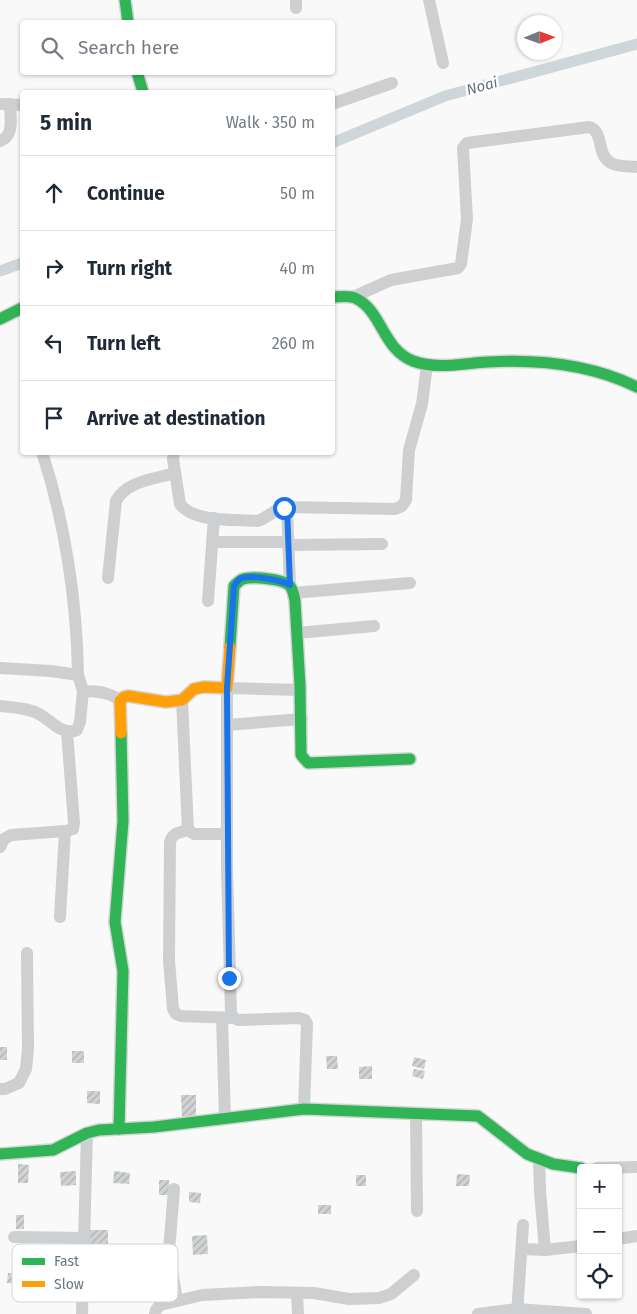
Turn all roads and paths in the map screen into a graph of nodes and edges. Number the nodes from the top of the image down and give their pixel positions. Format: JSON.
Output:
{"nodes":[{"id":1,"x":125,"y":0,"type":"edge"},
{"id":2,"x":429,"y":0,"type":"edge"},
{"id":3,"x":128,"y":20,"type":"edge"},
{"id":4,"x":443,"y":63,"type":"dead end"},
{"id":5,"x":138,"y":75,"type":"edge"},
{"id":6,"x":392,"y":83,"type":"dead end"},
{"id":7,"x":142,"y":90,"type":"edge"},
{"id":8,"x":335,"y":103,"type":"edge"},
{"id":9,"x":11,"y":104,"type":"edge"},
{"id":10,"x":0,"y":141,"type":"edge"},
{"id":11,"x":637,"y":166,"type":"edge"},
{"id":12,"x":335,"y":297,"type":"edge"},
{"id":13,"x":354,"y":297,"type":"junction"},
{"id":14,"x":20,"y":312,"type":"edge"},
{"id":15,"x":0,"y":319,"type":"edge"},
{"id":16,"x":427,"y":365,"type":"junction"},
{"id":17,"x":637,"y":387,"type":"edge"},
{"id":18,"x":43,"y":455,"type":"edge"},
{"id":19,"x":174,"y":455,"type":"edge"},
{"id":20,"x":175,"y":473,"type":"junction"},
{"id":21,"x":287,"y":508,"type":"junction"},
{"id":22,"x":214,"y":518,"type":"junction"},
{"id":23,"x":212,"y":542,"type":"junction"},
{"id":24,"x":288,"y":544,"type":"junction"},
{"id":25,"x":382,"y":544,"type":"dead end"},
{"id":26,"x":108,"y":578,"type":"dead end"},
{"id":27,"x":410,"y":583,"type":"dead end"},
{"id":28,"x":291,"y":589,"type":"junction"},
{"id":29,"x":208,"y":602,"type":"dead end"},
{"id":30,"x":374,"y":626,"type":"dead end"},
{"id":31,"x":297,"y":634,"type":"junction"},
{"id":32,"x":0,"y":668,"type":"edge"},
{"id":33,"x":78,"y":676,"type":"junction"},
{"id":34,"x":227,"y":688,"type":"junction"},
{"id":35,"x":82,"y":690,"type":"junction"},
{"id":36,"x":300,"y":690,"type":"junction"},
{"id":37,"x":182,"y":700,"type":"junction"},
{"id":38,"x":120,"y":701,"type":"junction"},
{"id":39,"x":0,"y":706,"type":"edge"},
{"id":40,"x":302,"y":720,"type":"junction"},
{"id":41,"x":227,"y":725,"type":"junction"},
{"id":42,"x":68,"y":732,"type":"junction"},
{"id":43,"x":410,"y":759,"type":"dead end"},
{"id":44,"x":188,"y":830,"type":"junction"},
{"id":45,"x":65,"y":831,"type":"junction"},
{"id":46,"x":227,"y":834,"type":"junction"},
{"id":47,"x":0,"y":847,"type":"edge"},
{"id":48,"x":60,"y":917,"type":"dead end"},
{"id":49,"x":27,"y":954,"type":"dead end"},
{"id":50,"x":228,"y":1018,"type":"junction"},
{"id":51,"x":0,"y":1089,"type":"edge"},
{"id":52,"x":304,"y":1109,"type":"junction"},
{"id":53,"x":416,"y":1114,"type":"junction"},
{"id":54,"x":225,"y":1118,"type":"junction"},
{"id":55,"x":119,"y":1129,"type":"junction"},
{"id":56,"x":86,"y":1133,"type":"junction"},
{"id":57,"x":0,"y":1154,"type":"edge"},
{"id":58,"x":539,"y":1159,"type":"junction"},
{"id":59,"x":622,"y":1167,"type":"edge"},
{"id":60,"x":637,"y":1167,"type":"edge"},
{"id":61,"x":577,"y":1168,"type":"edge"},
{"id":62,"x":174,"y":1189,"type":"dead end"},
{"id":63,"x":417,"y":1211,"type":"dead end"},
{"id":64,"x":523,"y":1226,"type":"dead end"},
{"id":65,"x":637,"y":1236,"type":"edge"},
{"id":66,"x":14,"y":1237,"type":"dead end"},
{"id":67,"x":83,"y":1238,"type":"junction"},
{"id":68,"x":622,"y":1238,"type":"edge"},
{"id":69,"x":83,"y":1244,"type":"edge"},
{"id":70,"x":170,"y":1244,"type":"edge"},
{"id":71,"x":577,"y":1246,"type":"edge"},
{"id":72,"x":522,"y":1249,"type":"junction"},
{"id":73,"x":545,"y":1250,"type":"junction"},
{"id":74,"x":414,"y":1275,"type":"dead end"},
{"id":75,"x":296,"y":1293,"type":"junction"},
{"id":76,"x":178,"y":1301,"type":"edge"},
{"id":77,"x":173,"y":1302,"type":"edge"},
{"id":78,"x":517,"y":1312,"type":"edge"},
{"id":79,"x":155,"y":1314,"type":"edge"},
{"id":80,"x":298,"y":1314,"type":"edge"},
{"id":81,"x":478,"y":1314,"type":"edge"},
{"id":82,"x":586,"y":1314,"type":"edge"}],
"edges":[{"from":1,"to":3,"type":"street"},
{"from":2,"to":4,"type":"street"},
{"from":5,"to":7,"type":"street"},
{"from":6,"to":8,"type":"street"},
{"from":9,"to":10,"type":"street"},
{"from":11,"to":13,"type":"street"},
{"from":12,"to":13,"type":"street"},
{"from":13,"to":16,"type":"street"},
{"from":14,"to":15,"type":"street"},
{"from":16,"to":17,"type":"street"},
{"from":16,"to":21,"type":"street"},
{"from":18,"to":33,"type":"street"},
{"from":19,"to":20,"type":"street"},
{"from":20,"to":22,"type":"street"},
{"from":20,"to":26,"type":"street"},
{"from":21,"to":22,"type":"street"},
{"from":21,"to":24,"type":"street"},
{"from":22,"to":23,"type":"street"},
{"from":23,"to":24,"type":"street"},
{"from":23,"to":29,"type":"street"},
{"from":24,"to":25,"type":"street"},
{"from":24,"to":28,"type":"street"},
{"from":27,"to":28,"type":"street"},
{"from":28,"to":31,"type":"street"},
{"from":28,"to":34,"type":"street"},
{"from":30,"to":31,"type":"street"},
{"from":31,"to":36,"type":"street"},
{"from":32,"to":33,"type":"street"},
{"from":33,"to":35,"type":"street"},
{"from":34,"to":36,"type":"street"},
{"from":34,"to":37,"type":"street"},
{"from":34,"to":41,"type":"street"},
{"from":35,"to":38,"type":"street"},
{"from":35,"to":42,"type":"street"},
{"from":36,"to":40,"type":"street"},
{"from":37,"to":38,"type":"street"},
{"from":37,"to":44,"type":"street"},
{"from":38,"to":55,"type":"street"},
{"from":39,"to":42,"type":"street"},
{"from":40,"to":41,"type":"street"},
{"from":40,"to":43,"type":"street"},
{"from":41,"to":46,"type":"street"},
{"from":42,"to":45,"type":"street"},
{"from":44,"to":46,"type":"street"},
{"from":44,"to":50,"type":"street"},
{"from":45,"to":47,"type":"street"},
{"from":45,"to":48,"type":"street"},
{"from":46,"to":50,"type":"street"},
{"from":49,"to":51,"type":"street"},
{"from":50,"to":52,"type":"street"},
{"from":50,"to":54,"type":"street"},
{"from":52,"to":53,"type":"street"},
{"from":52,"to":54,"type":"street"},
{"from":53,"to":58,"type":"street"},
{"from":53,"to":63,"type":"street"},
{"from":54,"to":55,"type":"street"},
{"from":55,"to":56,"type":"street"},
{"from":56,"to":57,"type":"street"},
{"from":56,"to":67,"type":"street"},
{"from":58,"to":61,"type":"street"},
{"from":58,"to":73,"type":"street"},
{"from":59,"to":60,"type":"street"},
{"from":62,"to":70,"type":"street"},
{"from":64,"to":72,"type":"street"},
{"from":65,"to":68,"type":"street"},
{"from":66,"to":67,"type":"street"},
{"from":67,"to":69,"type":"street"},
{"from":71,"to":73,"type":"street"},
{"from":72,"to":73,"type":"street"},
{"from":72,"to":78,"type":"street"},
{"from":74,"to":75,"type":"street"},
{"from":75,"to":76,"type":"street"},
{"from":75,"to":80,"type":"street"},
{"from":77,"to":79,"type":"street"},
{"from":78,"to":81,"type":"street"},
{"from":78,"to":82,"type":"street"}]}
